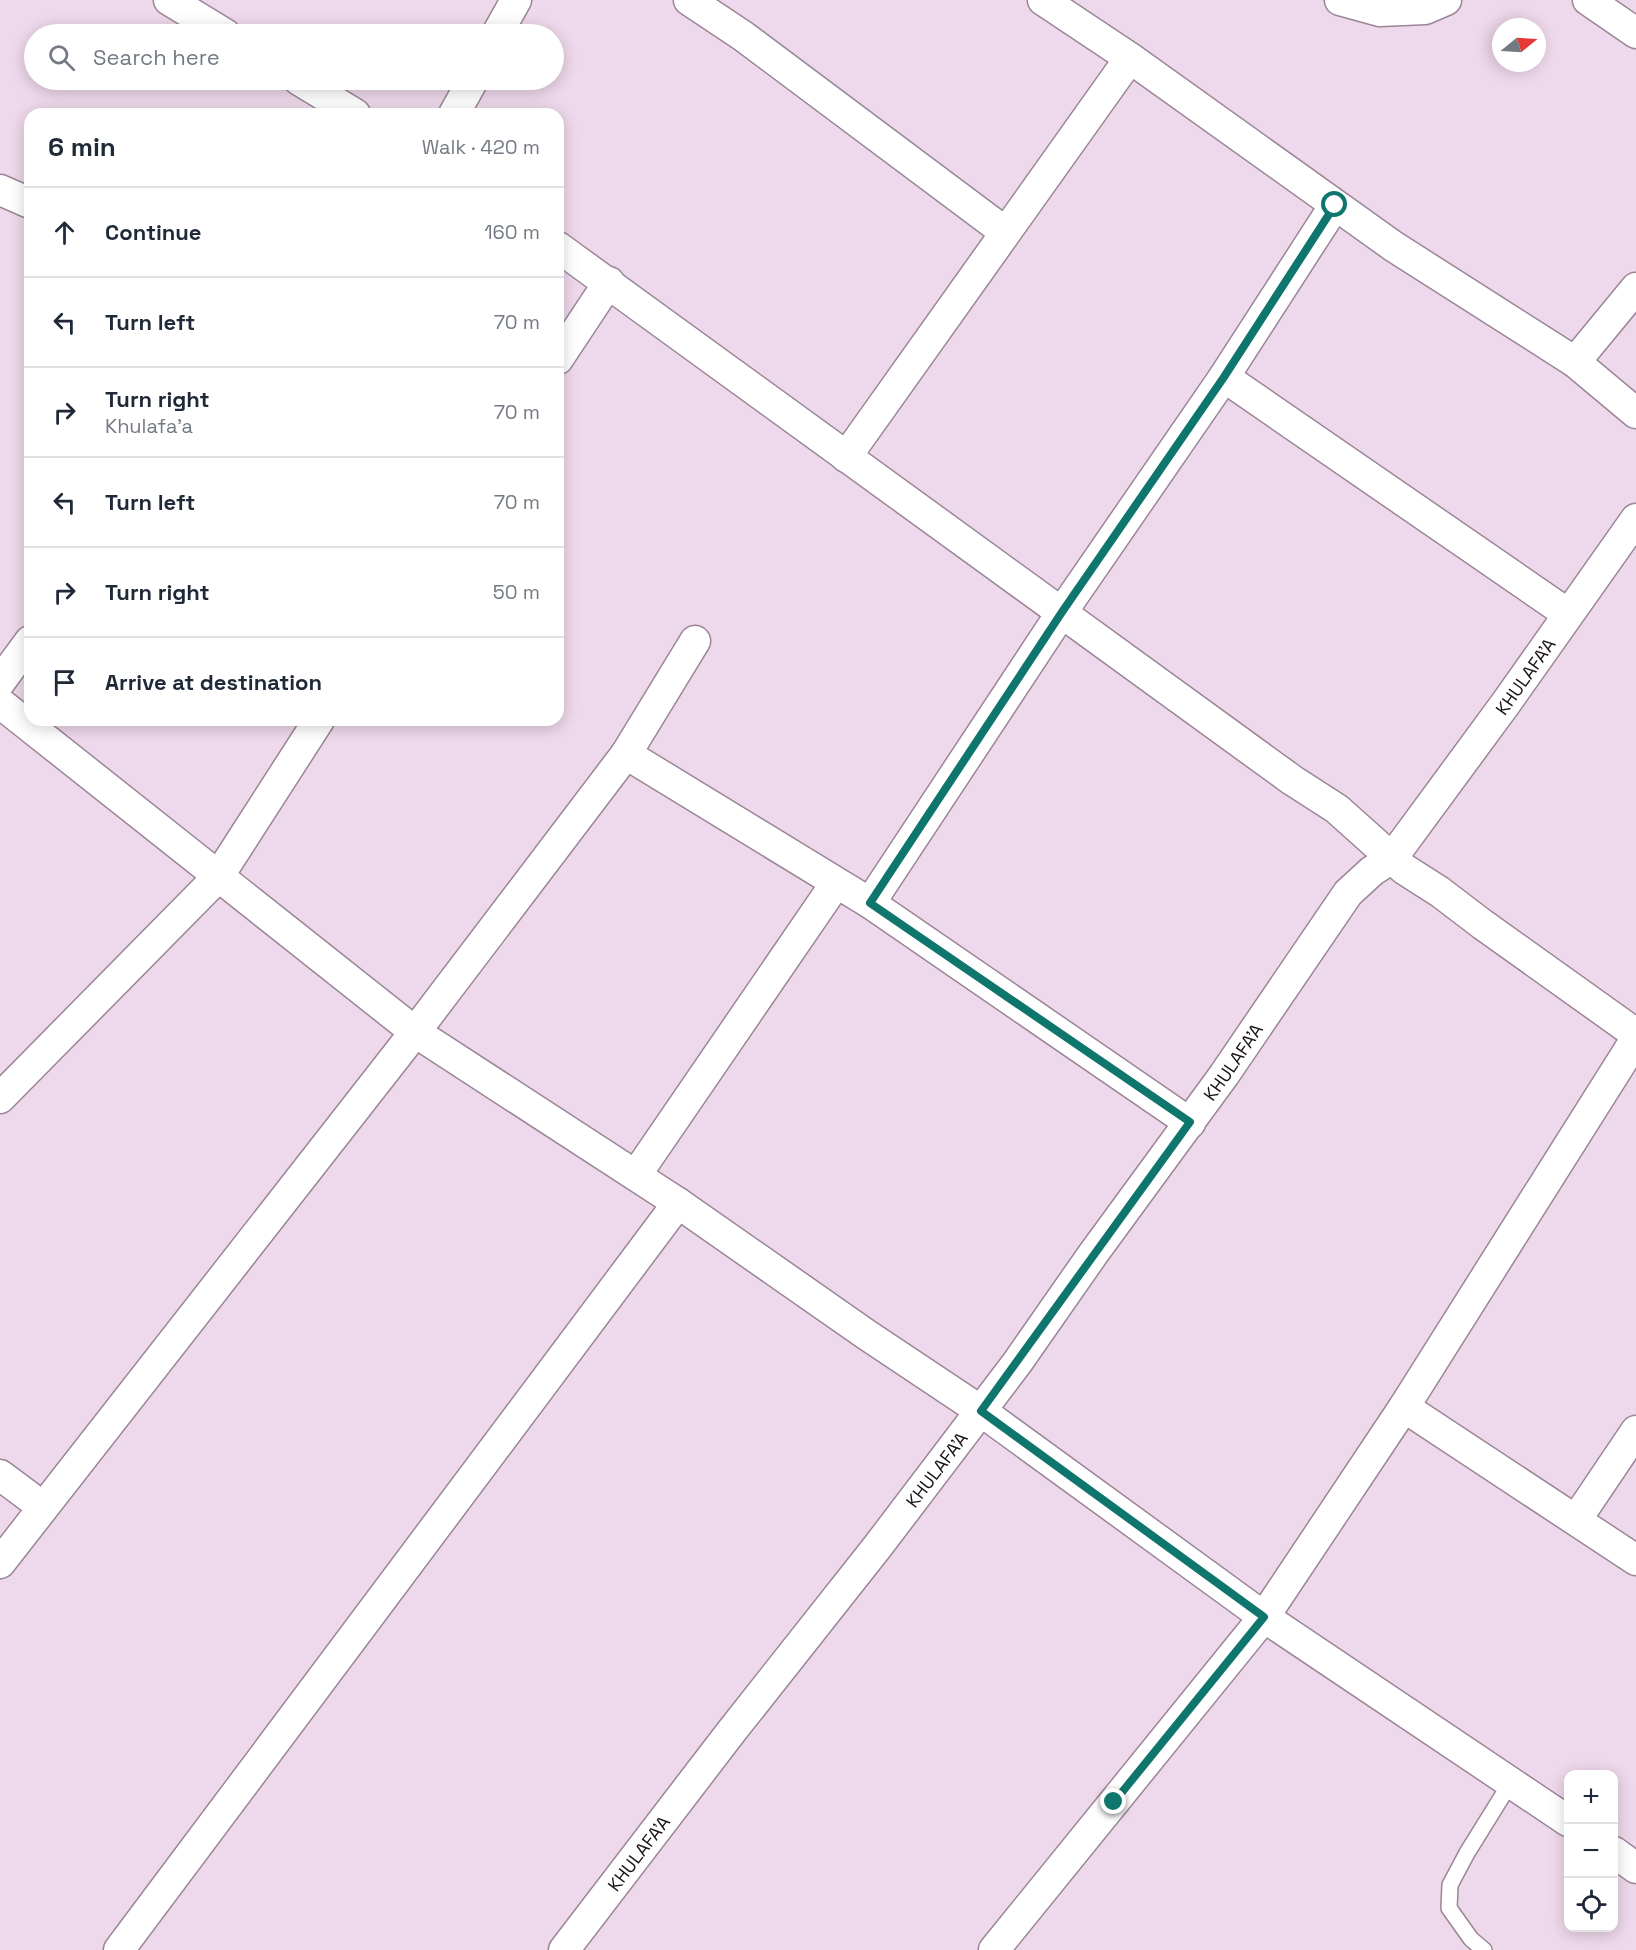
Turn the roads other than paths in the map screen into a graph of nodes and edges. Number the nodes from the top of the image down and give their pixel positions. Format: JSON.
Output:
{"nodes":[{"id":1,"x":169,"y":0,"type":"edge"},
{"id":2,"x":516,"y":0,"type":"edge"},
{"id":3,"x":689,"y":0,"type":"edge"},
{"id":4,"x":1043,"y":0,"type":"edge"},
{"id":5,"x":1340,"y":0,"type":"edge"},
{"id":6,"x":1446,"y":0,"type":"edge"},
{"id":7,"x":1588,"y":0,"type":"edge"},
{"id":8,"x":209,"y":24,"type":"edge"},
{"id":9,"x":503,"y":24,"type":"edge"},
{"id":10,"x":1636,"y":33,"type":"edge"},
{"id":11,"x":1130,"y":58,"type":"junction"},
{"id":12,"x":315,"y":90,"type":"edge"},
{"id":13,"x":467,"y":90,"type":"edge"},
{"id":14,"x":345,"y":108,"type":"edge"},
{"id":15,"x":457,"y":108,"type":"edge"},
{"id":16,"x":0,"y":189,"type":"edge"},
{"id":17,"x":24,"y":200,"type":"edge"},
{"id":18,"x":1335,"y":205,"type":"junction"},
{"id":19,"x":1005,"y":232,"type":"junction"},
{"id":20,"x":564,"y":251,"type":"edge"},
{"id":21,"x":609,"y":282,"type":"junction"},
{"id":22,"x":1636,"y":288,"type":"edge"},
{"id":23,"x":564,"y":349,"type":"edge"},
{"id":24,"x":1575,"y":362,"type":"junction"},
{"id":25,"x":1224,"y":377,"type":"junction"},
{"id":26,"x":1636,"y":413,"type":"edge"},
{"id":27,"x":846,"y":457,"type":"junction"},
{"id":28,"x":1636,"y":519,"type":"edge"},
{"id":29,"x":1062,"y":612,"type":"junction"},
{"id":30,"x":1568,"y":614,"type":"junction"},
{"id":31,"x":695,"y":641,"type":"dead end"},
{"id":32,"x":24,"y":648,"type":"edge"},
{"id":33,"x":0,"y":682,"type":"edge"},
{"id":34,"x":0,"y":703,"type":"edge"},
{"id":35,"x":24,"y":722,"type":"edge"},
{"id":36,"x":29,"y":726,"type":"edge"},
{"id":37,"x":316,"y":726,"type":"edge"},
{"id":38,"x":626,"y":754,"type":"junction"},
{"id":39,"x":1392,"y":858,"type":"junction"},
{"id":40,"x":218,"y":877,"type":"junction"},
{"id":41,"x":836,"y":883,"type":"junction"},
{"id":42,"x":870,"y":903,"type":"junction"},
{"id":43,"x":415,"y":1032,"type":"junction"},
{"id":44,"x":1636,"y":1034,"type":"edge"},
{"id":45,"x":1636,"y":1039,"type":"edge"},
{"id":46,"x":0,"y":1098,"type":"edge"},
{"id":47,"x":1190,"y":1122,"type":"junction"},
{"id":48,"x":636,"y":1175,"type":"junction"},
{"id":49,"x":678,"y":1203,"type":"junction"},
{"id":50,"x":1404,"y":1407,"type":"junction"},
{"id":51,"x":981,"y":1411,"type":"junction"},
{"id":52,"x":1636,"y":1431,"type":"edge"},
{"id":53,"x":0,"y":1475,"type":"edge"},
{"id":54,"x":43,"y":1507,"type":"junction"},
{"id":55,"x":1576,"y":1520,"type":"junction"},
{"id":56,"x":1636,"y":1560,"type":"edge"},
{"id":57,"x":0,"y":1563,"type":"edge"},
{"id":58,"x":1264,"y":1617,"type":"junction"},
{"id":59,"x":1511,"y":1782,"type":"junction"},
{"id":60,"x":1564,"y":1818,"type":"edge"},
{"id":61,"x":1618,"y":1855,"type":"edge"},
{"id":62,"x":1636,"y":1868,"type":"edge"},
{"id":63,"x":119,"y":1950,"type":"edge"},
{"id":64,"x":564,"y":1950,"type":"edge"},
{"id":65,"x":994,"y":1950,"type":"edge"},
{"id":66,"x":1484,"y":1950,"type":"edge"}],
"edges":[{"from":1,"to":8,"type":"street"},
{"from":2,"to":9,"type":"street"},
{"from":3,"to":19,"type":"street"},
{"from":4,"to":11,"type":"street"},
{"from":5,"to":6,"type":"street"},
{"from":7,"to":10,"type":"street"},
{"from":11,"to":18,"type":"street"},
{"from":11,"to":19,"type":"street"},
{"from":12,"to":14,"type":"street"},
{"from":13,"to":15,"type":"street"},
{"from":16,"to":17,"type":"street"},
{"from":18,"to":24,"type":"street"},
{"from":18,"to":25,"type":"street"},
{"from":19,"to":27,"type":"street"},
{"from":20,"to":21,"type":"street"},
{"from":21,"to":23,"type":"street"},
{"from":21,"to":27,"type":"street"},
{"from":22,"to":24,"type":"street"},
{"from":24,"to":26,"type":"street"},
{"from":25,"to":29,"type":"street"},
{"from":25,"to":30,"type":"street"},
{"from":27,"to":29,"type":"street"},
{"from":28,"to":30,"type":"street","name":"KHULAFA'A"},
{"from":29,"to":39,"type":"street"},
{"from":29,"to":42,"type":"street"},
{"from":30,"to":39,"type":"street","name":"KHULAFA'A"},
{"from":31,"to":38,"type":"street"},
{"from":32,"to":33,"type":"street"},
{"from":34,"to":35,"type":"street"},
{"from":36,"to":40,"type":"street"},
{"from":37,"to":40,"type":"street"},
{"from":38,"to":41,"type":"street"},
{"from":38,"to":43,"type":"street"},
{"from":39,"to":44,"type":"street"},
{"from":39,"to":47,"type":"street","name":"KHULAFA'A"},
{"from":40,"to":43,"type":"street"},
{"from":40,"to":46,"type":"street"},
{"from":41,"to":42,"type":"street"},
{"from":41,"to":48,"type":"street"},
{"from":42,"to":47,"type":"street"},
{"from":43,"to":48,"type":"street"},
{"from":43,"to":54,"type":"street"},
{"from":45,"to":50,"type":"street"},
{"from":47,"to":51,"type":"street","name":"KHULAFA'A"},
{"from":48,"to":49,"type":"street"},
{"from":49,"to":51,"type":"street"},
{"from":49,"to":63,"type":"street"},
{"from":50,"to":55,"type":"street"},
{"from":50,"to":58,"type":"street"},
{"from":51,"to":58,"type":"street"},
{"from":51,"to":64,"type":"street","name":"KHULAFA'A"},
{"from":52,"to":55,"type":"street"},
{"from":53,"to":54,"type":"street"},
{"from":54,"to":57,"type":"street"},
{"from":55,"to":56,"type":"street"},
{"from":58,"to":59,"type":"street"},
{"from":58,"to":65,"type":"street"},
{"from":59,"to":60,"type":"street"},
{"from":59,"to":66,"type":"lane"},
{"from":61,"to":62,"type":"street"}]}
